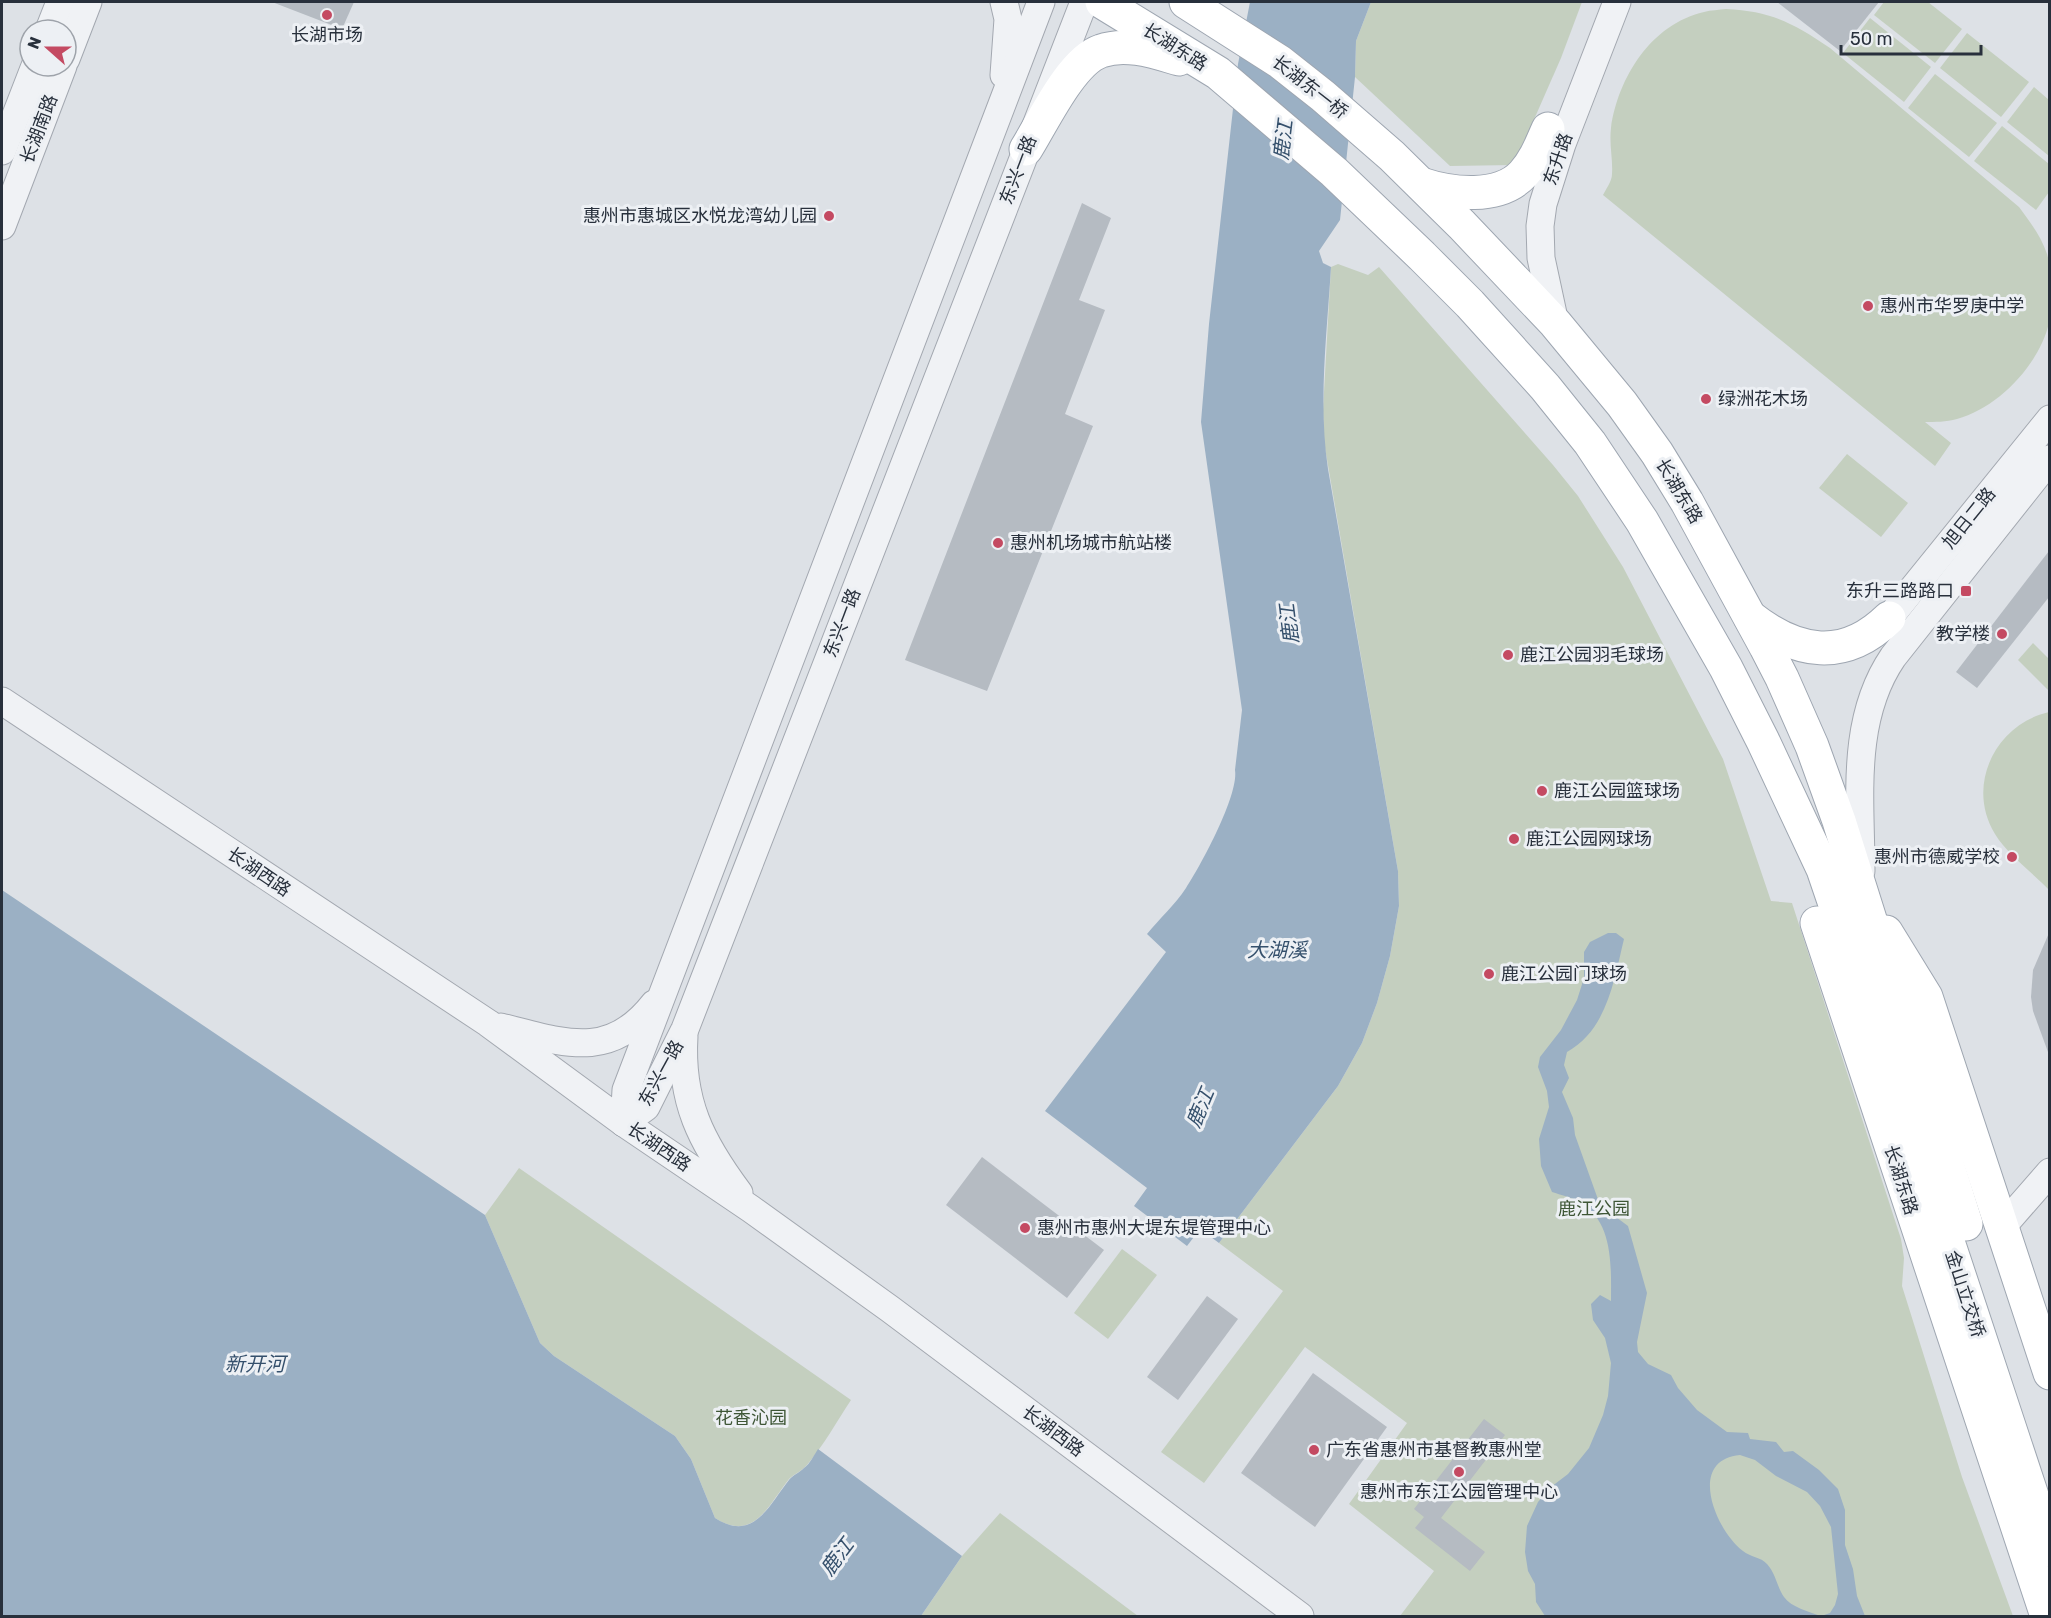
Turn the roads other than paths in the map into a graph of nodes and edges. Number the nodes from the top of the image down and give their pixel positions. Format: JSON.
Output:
{"nodes":[{"id":1,"x":60,"y":2,"type":"edge"},
{"id":2,"x":88,"y":2,"type":"edge"},
{"id":3,"x":1004,"y":2,"type":"edge"},
{"id":4,"x":1041,"y":2,"type":"edge"},
{"id":5,"x":1084,"y":2,"type":"edge"},
{"id":6,"x":1102,"y":2,"type":"edge"},
{"id":7,"x":1186,"y":2,"type":"edge"},
{"id":8,"x":1199,"y":2,"type":"edge"},
{"id":9,"x":1597,"y":2,"type":"edge"},
{"id":10,"x":1617,"y":2,"type":"edge"},
{"id":11,"x":54,"y":18,"type":"edge"},
{"id":12,"x":1223,"y":24,"type":"junction"},
{"id":13,"x":78,"y":28,"type":"edge"},
{"id":14,"x":1218,"y":73,"type":"junction"},
{"id":15,"x":30,"y":78,"type":"edge"},
{"id":16,"x":58,"y":78,"type":"edge"},
{"id":17,"x":1002,"y":101,"type":"junction"},
{"id":18,"x":1548,"y":129,"type":"joint"},
{"id":19,"x":1026,"y":149,"type":"junction"},
{"id":20,"x":2,"y":151,"type":"edge"},
{"id":21,"x":1392,"y":156,"type":"joint"},
{"id":22,"x":1421,"y":184,"type":"junction"},
{"id":23,"x":2,"y":226,"type":"edge"},
{"id":24,"x":1555,"y":323,"type":"junction"},
{"id":25,"x":2049,"y":418,"type":"edge"},
{"id":26,"x":2049,"y":459,"type":"edge"},
{"id":27,"x":1750,"y":617,"type":"junction"},
{"id":28,"x":1889,"y":618,"type":"joint"},
{"id":29,"x":2,"y":701,"type":"edge"},
{"id":30,"x":1763,"y":741,"type":"junction"},
{"id":31,"x":1861,"y":892,"type":"junction"},
{"id":32,"x":664,"y":991,"type":"junction"},
{"id":33,"x":488,"y":1023,"type":"junction"},
{"id":34,"x":685,"y":1029,"type":"junction"},
{"id":35,"x":1892,"y":1031,"type":"junction"},
{"id":36,"x":624,"y":1123,"type":"junction"},
{"id":37,"x":2049,"y":1172,"type":"edge"},
{"id":38,"x":751,"y":1209,"type":"junction"},
{"id":39,"x":2002,"y":1227,"type":"junction"},
{"id":40,"x":2049,"y":1373,"type":"edge"},
{"id":41,"x":2049,"y":1486,"type":"edge"},
{"id":42,"x":2049,"y":1550,"type":"edge"},
{"id":43,"x":1300,"y":1617,"type":"edge"},
{"id":44,"x":2047,"y":1617,"type":"edge"}],
"edges":[{"from":1,"to":11,"type":"street"},
{"from":2,"to":13,"type":"street"},
{"from":3,"to":17,"type":"street"},
{"from":4,"to":17,"type":"street","name":"东兴一路"},
{"from":5,"to":19,"type":"street","name":"东兴一路"},
{"from":6,"to":14,"type":"main road","name":"长湖东路"},
{"from":7,"to":12,"type":"main road"},
{"from":8,"to":12,"type":"street"},
{"from":9,"to":18,"type":"street","name":"东升路"},
{"from":10,"to":24,"type":"street","name":"东升路"},
{"from":12,"to":21,"type":"main road","name":"长湖东一桥"},
{"from":14,"to":19,"type":"main road"},
{"from":14,"to":30,"type":"main road","name":"长湖东路"},
{"from":15,"to":20,"type":"street","name":"长湖南路"},
{"from":16,"to":23,"type":"street","name":"长湖南路"},
{"from":17,"to":32,"type":"street","name":"东兴一路"},
{"from":18,"to":22,"type":"main road"},
{"from":19,"to":34,"type":"street","name":"东兴一路"},
{"from":21,"to":22,"type":"main road","name":"长湖东路"},
{"from":22,"to":24,"type":"main road","name":"长湖东路"},
{"from":24,"to":27,"type":"main road","name":"长湖东路"},
{"from":25,"to":28,"type":"street","name":"旭日二路"},
{"from":26,"to":31,"type":"street","name":"旭日二路"},
{"from":27,"to":28,"type":"main road"},
{"from":27,"to":31,"type":"main road","name":"长湖东路"},
{"from":29,"to":33,"type":"street","name":"长湖西路"},
{"from":30,"to":35,"type":"main road","name":"长湖东路"},
{"from":30,"to":44,"type":"main road","name":"长湖东路"},
{"from":31,"to":35,"type":"main road","name":"长湖东路"},
{"from":31,"to":39,"type":"main road","name":"长湖东路"},
{"from":32,"to":33,"type":"street"},
{"from":32,"to":36,"type":"street","name":"东兴一路"},
{"from":33,"to":36,"type":"street","name":"长湖西路"},
{"from":34,"to":36,"type":"street","name":"东兴一路"},
{"from":34,"to":38,"type":"street"},
{"from":35,"to":41,"type":"main road","name":"金山立交桥"},
{"from":35,"to":42,"type":"main road","name":"金山立交桥"},
{"from":36,"to":38,"type":"street","name":"长湖西路"},
{"from":37,"to":39,"type":"street"},
{"from":38,"to":43,"type":"street","name":"长湖西路"},
{"from":39,"to":40,"type":"main road","name":"长湖东路"}]}
